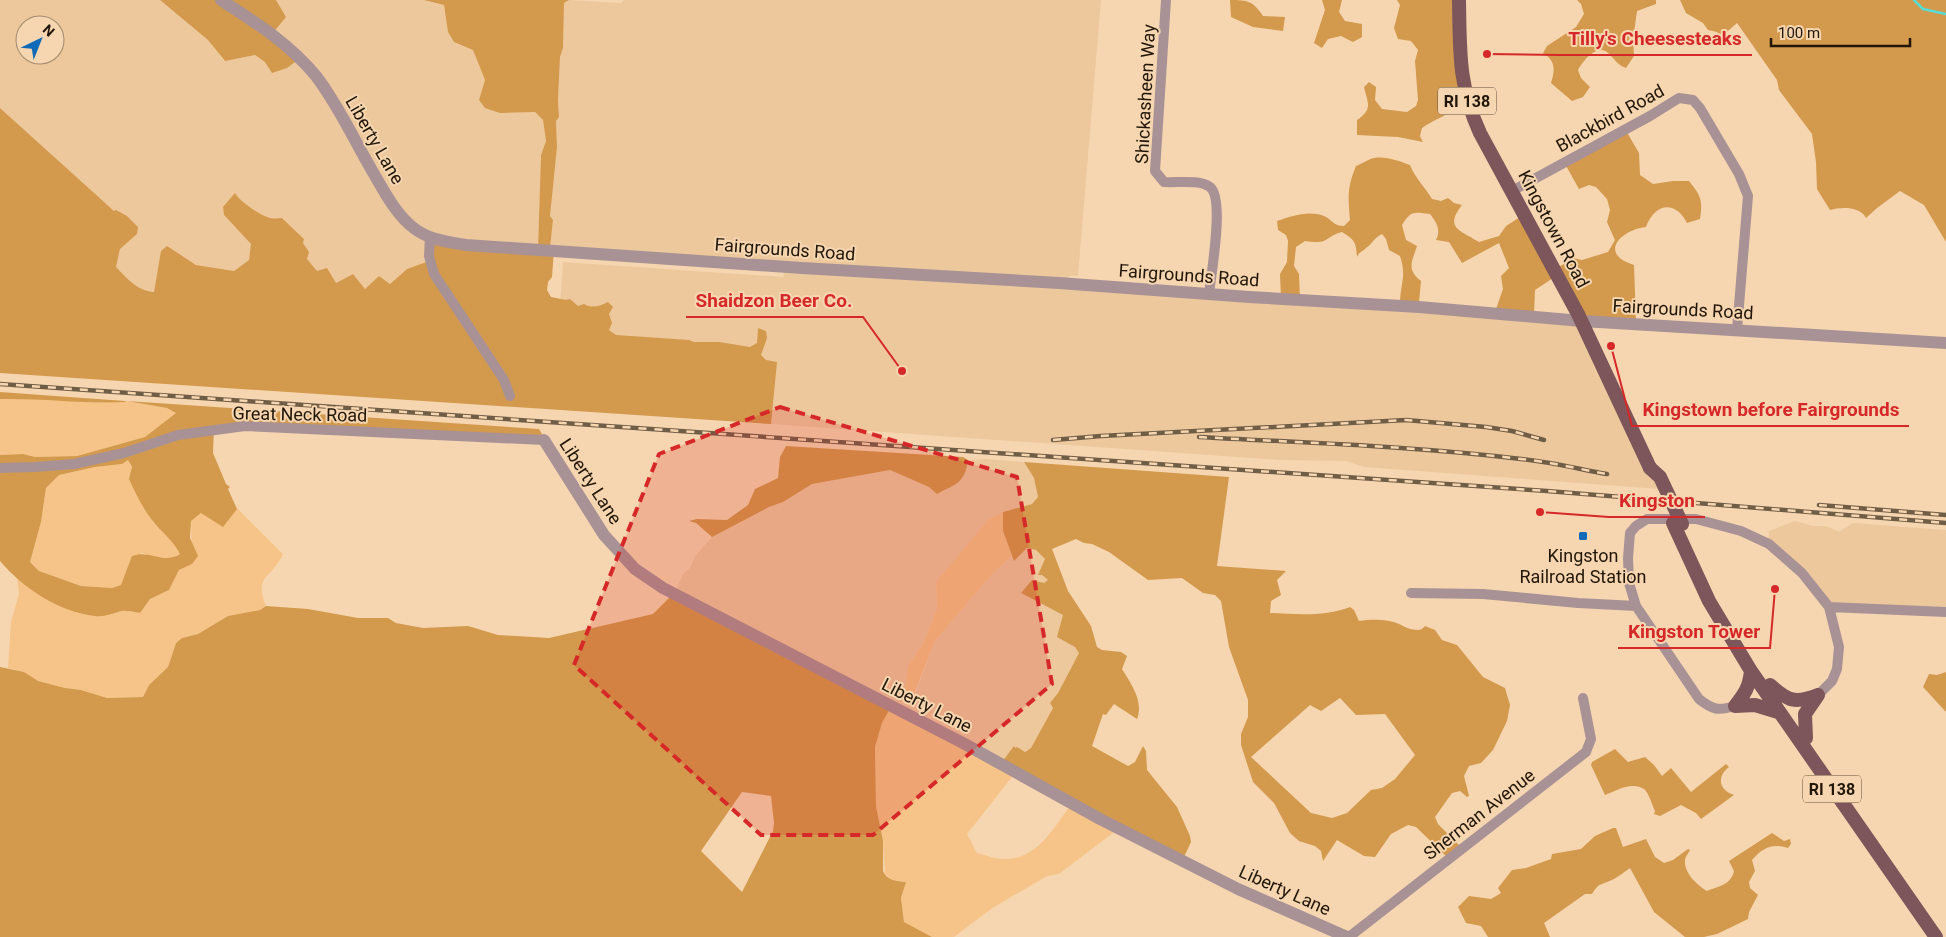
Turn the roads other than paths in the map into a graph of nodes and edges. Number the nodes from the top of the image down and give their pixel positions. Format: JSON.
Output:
{"nodes":[{"id":1,"x":221,"y":0,"type":"edge"},
{"id":2,"x":1166,"y":0,"type":"edge"},
{"id":3,"x":1459,"y":0,"type":"edge"},
{"id":4,"x":1512,"y":191,"type":"junction"},
{"id":5,"x":430,"y":237,"type":"junction"},
{"id":6,"x":1209,"y":294,"type":"junction"},
{"id":7,"x":1582,"y":321,"type":"junction"},
{"id":8,"x":1736,"y":330,"type":"junction"},
{"id":9,"x":1946,"y":343,"type":"edge"},
{"id":10,"x":510,"y":396,"type":"dead end"},
{"id":11,"x":544,"y":440,"type":"joint"},
{"id":12,"x":0,"y":468,"type":"edge"},
{"id":13,"x":1677,"y":523,"type":"junction"},
{"id":14,"x":1411,"y":593,"type":"dead end"},
{"id":15,"x":1636,"y":606,"type":"junction"},
{"id":16,"x":1829,"y":607,"type":"junction"},
{"id":17,"x":1946,"y":612,"type":"edge"},
{"id":18,"x":1751,"y":671,"type":"junction"},
{"id":19,"x":1770,"y":685,"type":"junction"},
{"id":20,"x":1818,"y":695,"type":"junction"},
{"id":21,"x":1583,"y":698,"type":"dead end"},
{"id":22,"x":1735,"y":706,"type":"junction"},
{"id":23,"x":1778,"y":712,"type":"junction"},
{"id":24,"x":1806,"y":738,"type":"junction"},
{"id":25,"x":1888,"y":866,"type":"junction"},
{"id":26,"x":1348,"y":937,"type":"edge"},
{"id":27,"x":1936,"y":937,"type":"edge"}],
"edges":[{"from":1,"to":5,"type":"street","name":"Liberty Lane"},
{"from":2,"to":6,"type":"street","name":"Shickasheen Way"},
{"from":3,"to":4,"type":"main road","name":"Kingstown Road","number":"RI 138"},
{"from":4,"to":7,"type":"main road","name":"Kingstown Road","number":"RI 138"},
{"from":4,"to":8,"type":"street","name":"Blackbird Road"},
{"from":5,"to":6,"type":"street","name":"Fairgrounds Road"},
{"from":5,"to":10,"type":"street"},
{"from":6,"to":7,"type":"street","name":"Fairgrounds Road"},
{"from":7,"to":8,"type":"street","name":"Fairgrounds Road"},
{"from":7,"to":13,"type":"main road","name":"Kingstown Road","number":"RI 138"},
{"from":8,"to":9,"type":"street","name":"Fairgrounds Road"},
{"from":11,"to":12,"type":"street","name":"Great Neck Road"},
{"from":11,"to":26,"type":"street","name":"Liberty Lane"},
{"from":13,"to":18,"type":"main road","name":"Kingstown Road","number":"RI 138"},
{"from":13,"to":19,"type":"main road","name":"Kingstown Road","number":"RI 138"},
{"from":14,"to":15,"type":"street"},
{"from":15,"to":16,"type":"street"},
{"from":15,"to":22,"type":"street"},
{"from":16,"to":17,"type":"street"},
{"from":16,"to":20,"type":"street"},
{"from":18,"to":22,"type":"main road"},
{"from":18,"to":23,"type":"main road","name":"Kingstown Road","number":"RI 138"},
{"from":19,"to":20,"type":"main road"},
{"from":19,"to":24,"type":"main road","name":"Kingstown Road","number":"RI 138"},
{"from":20,"to":24,"type":"main road"},
{"from":21,"to":26,"type":"street","name":"Sherman Avenue"},
{"from":22,"to":23,"type":"main road"},
{"from":23,"to":25,"type":"main road","name":"Kingstown Road","number":"RI 138"},
{"from":24,"to":25,"type":"main road","name":"Kingstown Road","number":"RI 138"},
{"from":25,"to":27,"type":"main road","name":"Kingstown Road","number":"RI 138"}]}
